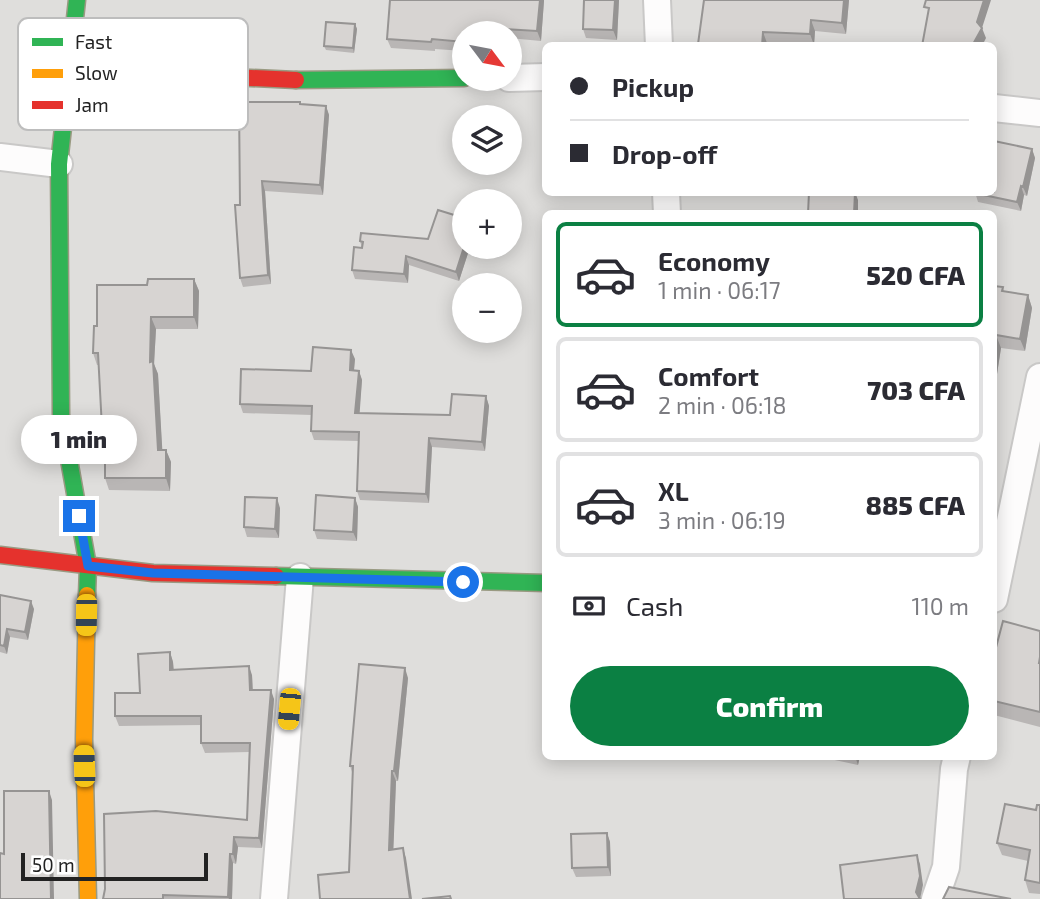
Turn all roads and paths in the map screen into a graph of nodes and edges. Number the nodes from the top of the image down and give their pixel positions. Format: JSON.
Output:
{"nodes":[{"id":1,"x":77,"y":0,"type":"edge"},
{"id":2,"x":657,"y":0,"type":"edge"},
{"id":3,"x":75,"y":18,"type":"edge"},
{"id":4,"x":659,"y":42,"type":"edge"},
{"id":5,"x":542,"y":77,"type":"edge"},
{"id":6,"x":452,"y":78,"type":"edge"},
{"id":7,"x":522,"y":78,"type":"edge"},
{"id":8,"x":248,"y":79,"type":"edge"},
{"id":9,"x":997,"y":108,"type":"edge"},
{"id":10,"x":1040,"y":113,"type":"edge"},
{"id":11,"x":62,"y":130,"type":"edge"},
{"id":12,"x":0,"y":157,"type":"edge"},
{"id":13,"x":59,"y":164,"type":"junction"},
{"id":14,"x":1040,"y":377,"type":"edge"},
{"id":15,"x":0,"y":555,"type":"edge"},
{"id":16,"x":88,"y":566,"type":"junction"},
{"id":17,"x":300,"y":577,"type":"junction"},
{"id":18,"x":542,"y":583,"type":"edge"},
{"id":19,"x":997,"y":585,"type":"edge"},
{"id":20,"x":956,"y":760,"type":"edge"},
{"id":21,"x":88,"y":899,"type":"edge"},
{"id":22,"x":274,"y":899,"type":"edge"},
{"id":23,"x":935,"y":899,"type":"edge"}],
"edges":[{"from":1,"to":3,"type":"street"},
{"from":2,"to":4,"type":"street"},
{"from":5,"to":7,"type":"street"},
{"from":6,"to":8,"type":"street"},
{"from":9,"to":10,"type":"street"},
{"from":11,"to":13,"type":"street"},
{"from":12,"to":13,"type":"street"},
{"from":13,"to":16,"type":"street"},
{"from":14,"to":19,"type":"street"},
{"from":15,"to":16,"type":"street"},
{"from":16,"to":17,"type":"street"},
{"from":16,"to":21,"type":"street"},
{"from":17,"to":18,"type":"street"},
{"from":17,"to":22,"type":"street"},
{"from":20,"to":23,"type":"street"}]}
